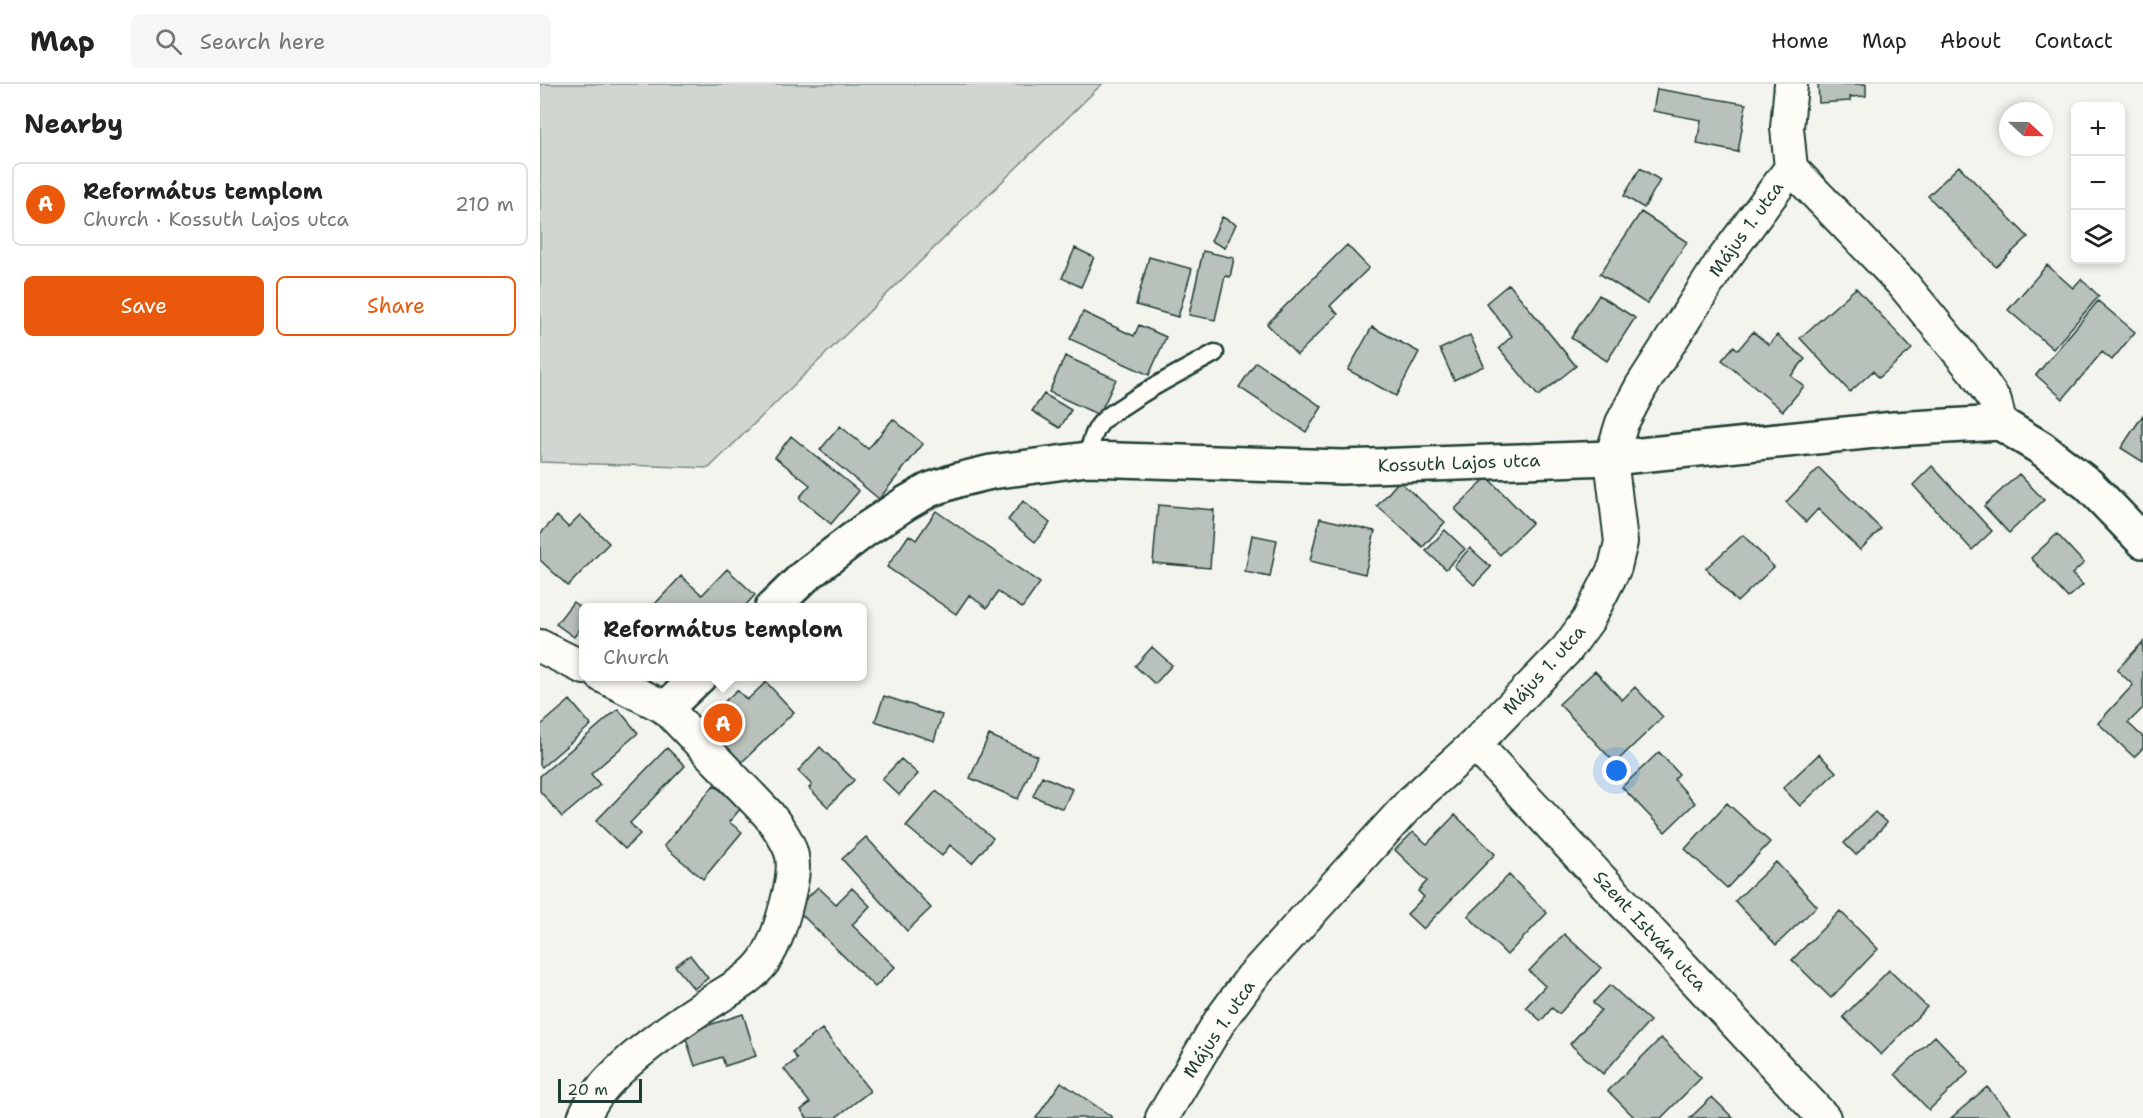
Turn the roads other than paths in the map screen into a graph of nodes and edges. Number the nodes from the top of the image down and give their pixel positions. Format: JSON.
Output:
{"nodes":[{"id":1,"x":1791,"y":84,"type":"edge"},
{"id":2,"x":1791,"y":168,"type":"junction"},
{"id":3,"x":1215,"y":353,"type":"dead end"},
{"id":4,"x":2000,"y":423,"type":"junction"},
{"id":5,"x":1611,"y":458,"type":"junction"},
{"id":6,"x":1088,"y":459,"type":"junction"},
{"id":7,"x":2143,"y":541,"type":"edge"},
{"id":8,"x":777,"y":603,"type":"edge"},
{"id":9,"x":540,"y":646,"type":"edge"},
{"id":10,"x":579,"y":666,"type":"edge"},
{"id":11,"x":612,"y":681,"type":"edge"},
{"id":12,"x":695,"y":681,"type":"edge"},
{"id":13,"x":666,"y":708,"type":"junction"},
{"id":14,"x":1475,"y":744,"type":"junction"},
{"id":15,"x":584,"y":1118,"type":"edge"},
{"id":16,"x":1161,"y":1118,"type":"edge"},
{"id":17,"x":1824,"y":1118,"type":"edge"}],
"edges":[{"from":1,"to":2,"type":"street","name":"Május 1. utca"},
{"from":2,"to":4,"type":"street"},
{"from":2,"to":5,"type":"street","name":"Május 1. utca"},
{"from":3,"to":6,"type":"lane"},
{"from":4,"to":5,"type":"street","name":"Kossuth Lajos utca"},
{"from":4,"to":7,"type":"street"},
{"from":5,"to":6,"type":"street","name":"Kossuth Lajos utca"},
{"from":5,"to":14,"type":"street","name":"Május 1. utca"},
{"from":6,"to":8,"type":"street","name":"Kossuth Lajos utca"},
{"from":9,"to":10,"type":"street"},
{"from":11,"to":13,"type":"street"},
{"from":12,"to":13,"type":"street"},
{"from":13,"to":15,"type":"street"},
{"from":14,"to":16,"type":"street","name":"Május 1. utca"},
{"from":14,"to":17,"type":"street","name":"Szent István utca"}]}
